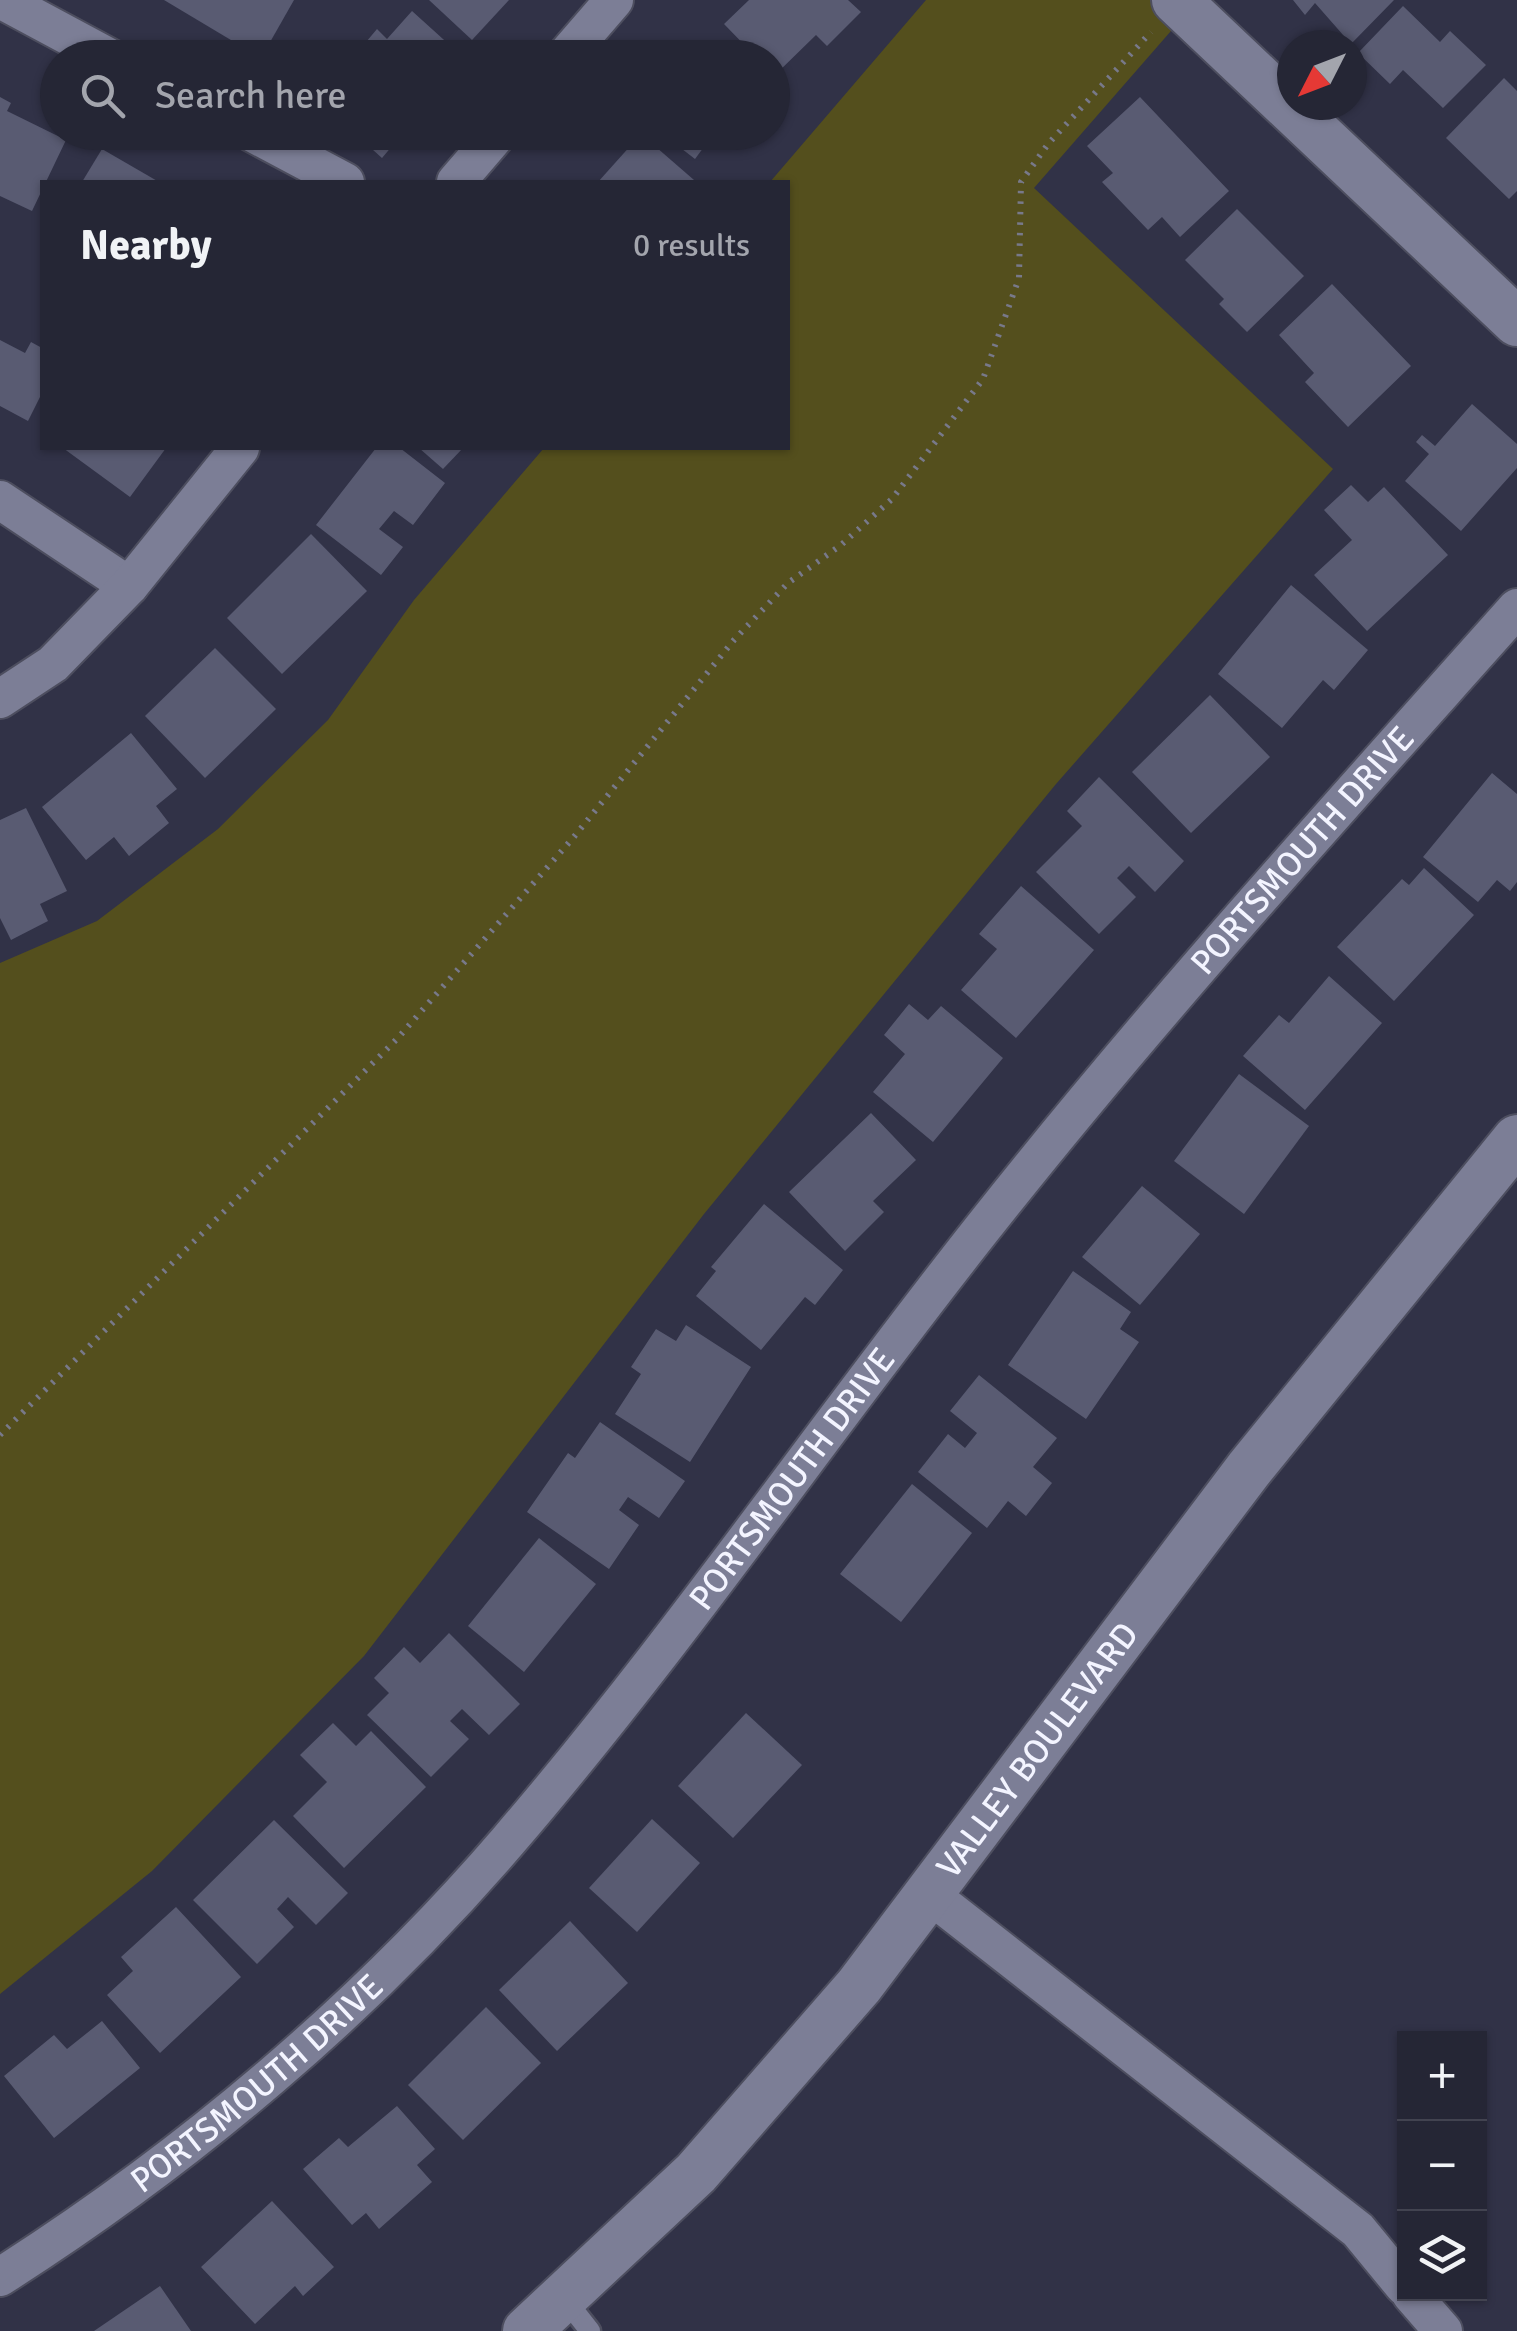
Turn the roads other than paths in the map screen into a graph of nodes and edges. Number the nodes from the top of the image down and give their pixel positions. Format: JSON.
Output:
{"nodes":[{"id":1,"x":2,"y":0,"type":"edge"},
{"id":2,"x":614,"y":0,"type":"edge"},
{"id":3,"x":1177,"y":1,"type":"edge"},
{"id":4,"x":76,"y":40,"type":"edge"},
{"id":5,"x":580,"y":40,"type":"edge"},
{"id":6,"x":285,"y":150,"type":"edge"},
{"id":7,"x":484,"y":150,"type":"edge"},
{"id":8,"x":341,"y":180,"type":"edge"},
{"id":9,"x":458,"y":180,"type":"edge"},
{"id":10,"x":1517,"y":322,"type":"edge"},
{"id":11,"x":238,"y":450,"type":"edge"},
{"id":12,"x":0,"y":500,"type":"edge"},
{"id":13,"x":129,"y":586,"type":"junction"},
{"id":14,"x":1517,"y":608,"type":"edge"},
{"id":15,"x":0,"y":699,"type":"edge"},
{"id":16,"x":1517,"y":1139,"type":"edge"},
{"id":17,"x":929,"y":1894,"type":"junction"},
{"id":18,"x":0,"y":2277,"type":"edge"},
{"id":19,"x":1397,"y":2277,"type":"edge"},
{"id":20,"x":1417,"y":2301,"type":"edge"},
{"id":21,"x":577,"y":2315,"type":"edge"},
{"id":22,"x":527,"y":2331,"type":"edge"},
{"id":23,"x":1443,"y":2331,"type":"edge"}],
"edges":[{"from":1,"to":4,"type":"street"},
{"from":2,"to":5,"type":"street"},
{"from":3,"to":10,"type":"street"},
{"from":6,"to":8,"type":"street"},
{"from":7,"to":9,"type":"street"},
{"from":11,"to":13,"type":"street"},
{"from":12,"to":13,"type":"street"},
{"from":13,"to":15,"type":"street"},
{"from":14,"to":18,"type":"street","name":"PORTSMOUTH DRIVE"},
{"from":16,"to":17,"type":"street","name":"VALLEY BOULEVARD"},
{"from":17,"to":19,"type":"street"},
{"from":17,"to":21,"type":"street","name":"VALLEY BOULEVARD"},
{"from":20,"to":23,"type":"street"},
{"from":21,"to":22,"type":"street","name":"VALLEY BOULEVARD"}]}
